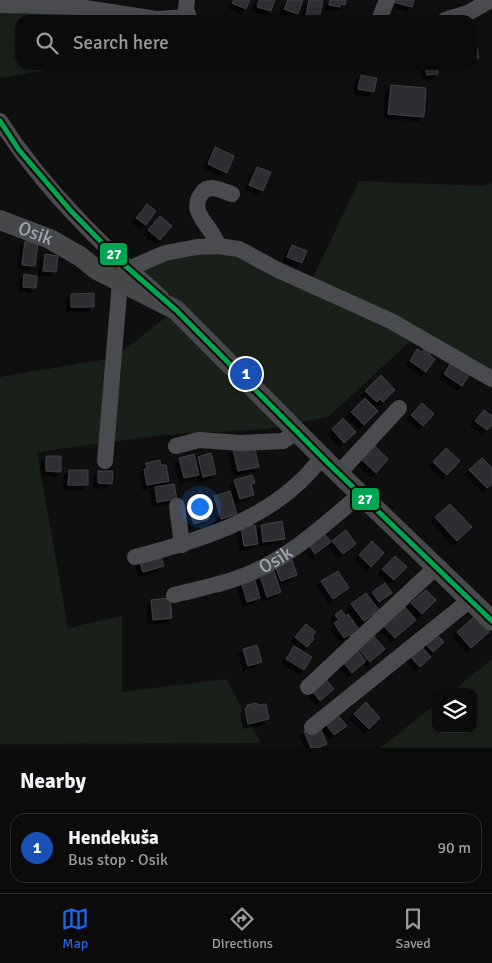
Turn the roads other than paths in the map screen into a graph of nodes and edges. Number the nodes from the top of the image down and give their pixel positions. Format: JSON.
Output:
{"nodes":[{"id":1,"x":187,"y":0,"type":"edge"},
{"id":2,"x":387,"y":0,"type":"edge"},
{"id":3,"x":490,"y":2,"type":"edge"},
{"id":4,"x":0,"y":5,"type":"edge"},
{"id":5,"x":131,"y":15,"type":"edge"},
{"id":6,"x":188,"y":15,"type":"edge"},
{"id":7,"x":381,"y":15,"type":"edge"},
{"id":8,"x":461,"y":15,"type":"edge"},
{"id":9,"x":0,"y":122,"type":"edge"},
{"id":10,"x":232,"y":194,"type":"dead end"},
{"id":11,"x":0,"y":220,"type":"edge"},
{"id":12,"x":218,"y":246,"type":"junction"},
{"id":13,"x":123,"y":275,"type":"junction"},
{"id":14,"x":492,"y":379,"type":"edge"},
{"id":15,"x":399,"y":408,"type":"dead end"},
{"id":16,"x":298,"y":432,"type":"junction"},
{"id":17,"x":176,"y":446,"type":"dead end"},
{"id":18,"x":322,"y":457,"type":"junction"},
{"id":19,"x":105,"y":461,"type":"dead end"},
{"id":20,"x":339,"y":474,"type":"junction"},
{"id":21,"x":361,"y":494,"type":"junction"},
{"id":22,"x":177,"y":506,"type":"dead end"},
{"id":23,"x":182,"y":545,"type":"junction"},
{"id":24,"x":135,"y":556,"type":"dead end"},
{"id":25,"x":436,"y":567,"type":"junction"},
{"id":26,"x":174,"y":595,"type":"dead end"},
{"id":27,"x":470,"y":600,"type":"junction"},
{"id":28,"x":492,"y":621,"type":"edge"},
{"id":29,"x":308,"y":687,"type":"dead end"},
{"id":30,"x":312,"y":727,"type":"dead end"}],
"edges":[{"from":1,"to":6,"type":"street"},
{"from":2,"to":7,"type":"street"},
{"from":3,"to":8,"type":"street"},
{"from":4,"to":5,"type":"street"},
{"from":9,"to":13,"type":"street"},
{"from":10,"to":12,"type":"street"},
{"from":11,"to":13,"type":"main road","name":"Osik"},
{"from":12,"to":13,"type":"street"},
{"from":12,"to":14,"type":"street"},
{"from":13,"to":16,"type":"main road","name":"Osik"},
{"from":13,"to":19,"type":"street"},
{"from":15,"to":20,"type":"street"},
{"from":16,"to":17,"type":"street"},
{"from":16,"to":18,"type":"main road","name":"Osik"},
{"from":18,"to":20,"type":"main road","name":"Osik"},
{"from":18,"to":23,"type":"street"},
{"from":20,"to":21,"type":"main road","name":"Osik"},
{"from":21,"to":25,"type":"main road","name":"Osik"},
{"from":21,"to":26,"type":"street","name":"Osik"},
{"from":22,"to":23,"type":"street"},
{"from":23,"to":24,"type":"street"},
{"from":25,"to":27,"type":"main road","name":"Osik"},
{"from":25,"to":29,"type":"street"},
{"from":27,"to":28,"type":"main road","name":"Osik"},
{"from":27,"to":30,"type":"street"}]}
